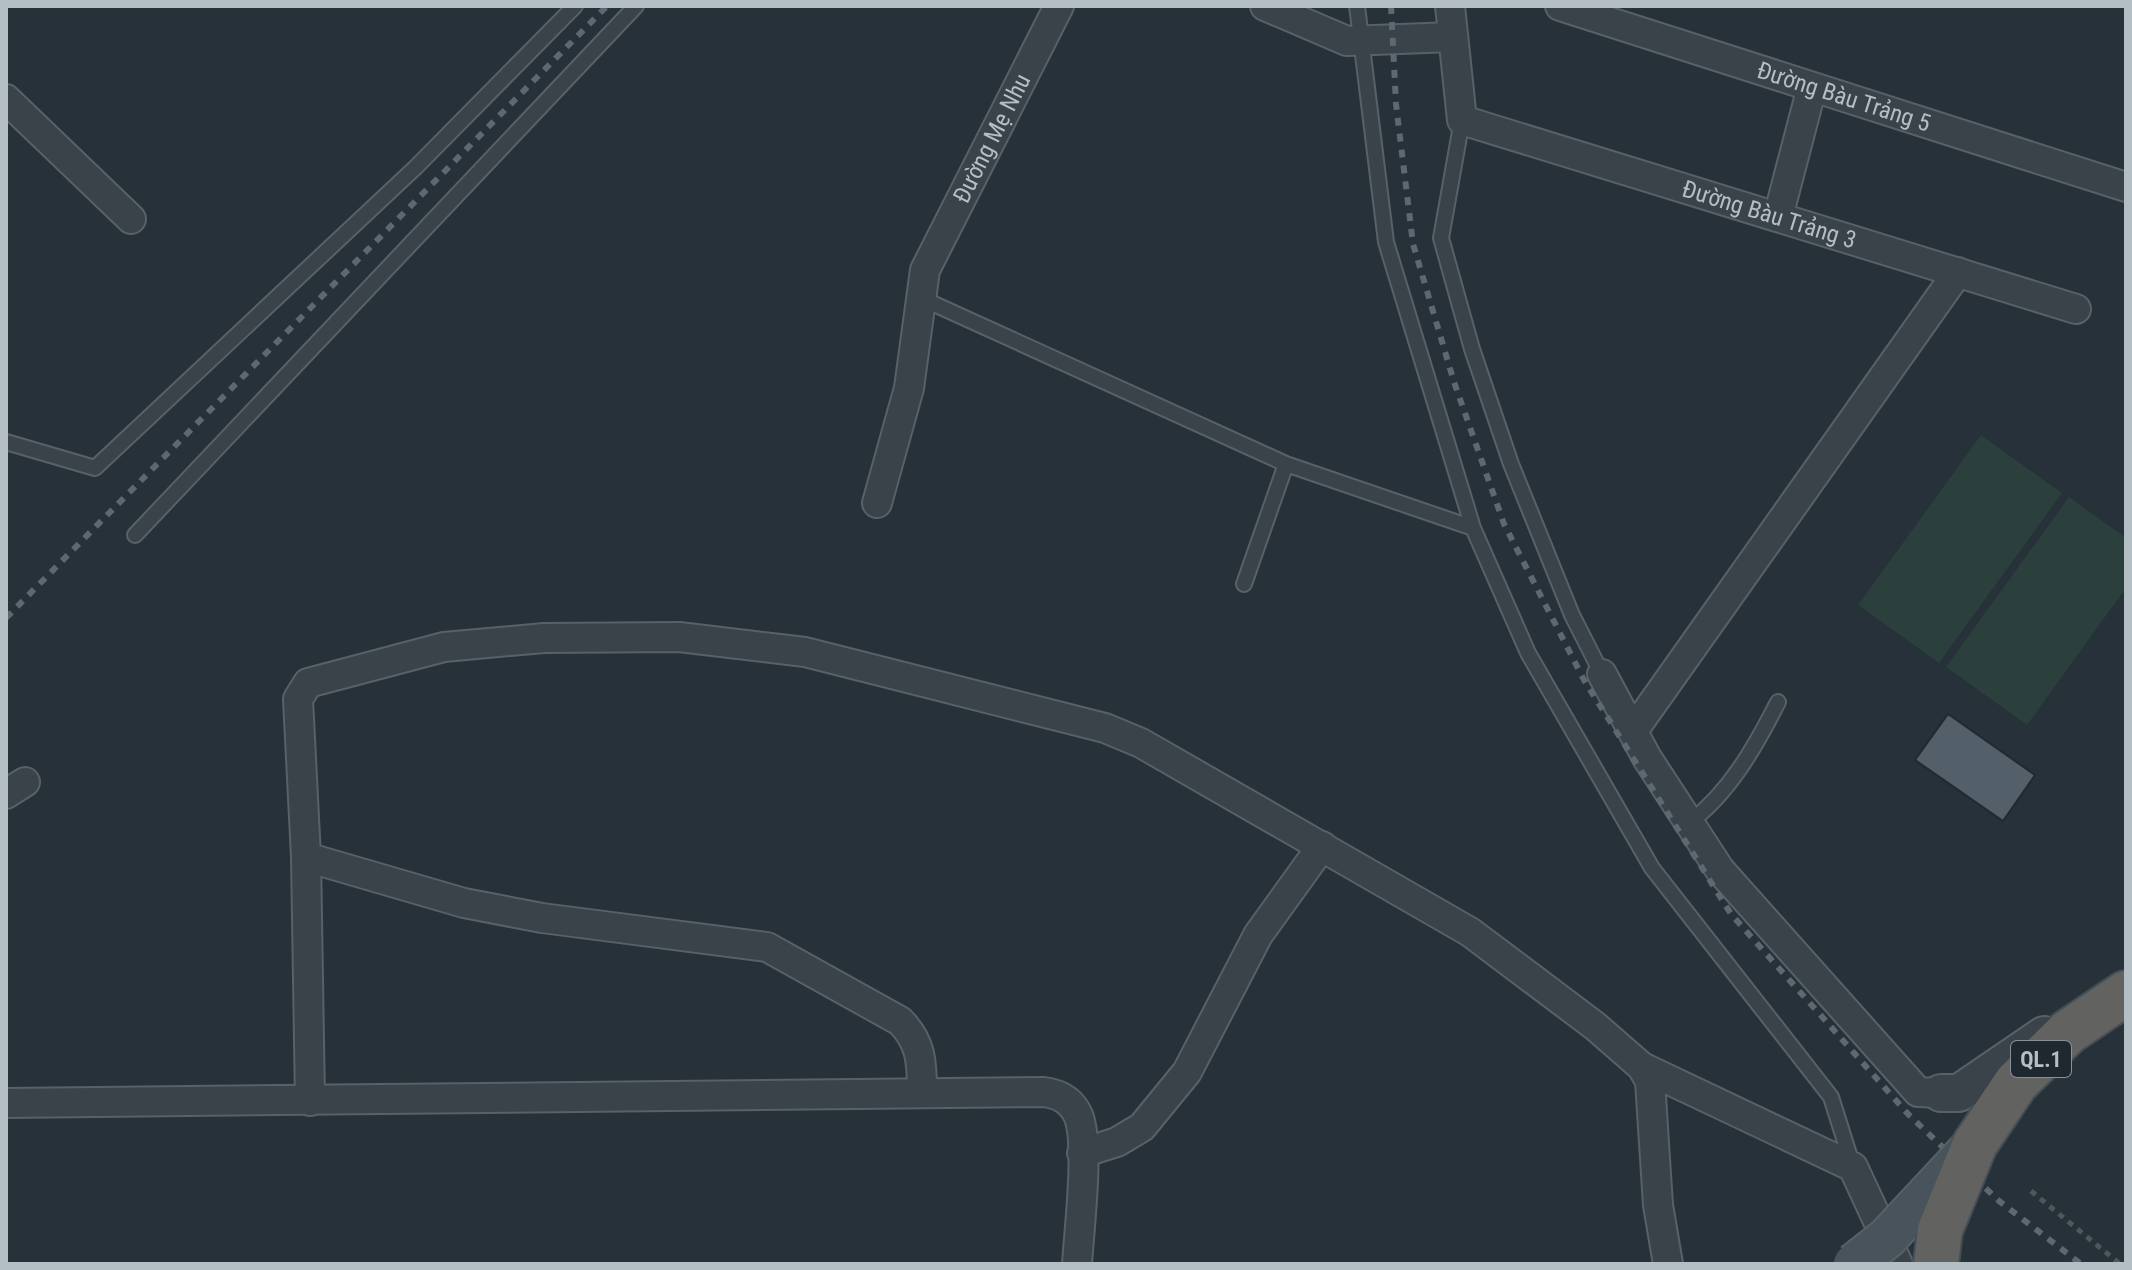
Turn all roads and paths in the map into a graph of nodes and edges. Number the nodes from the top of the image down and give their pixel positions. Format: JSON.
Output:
{"nodes":[{"id":1,"x":575,"y":6,"type":"edge"},
{"id":2,"x":636,"y":6,"type":"edge"},
{"id":3,"x":1059,"y":6,"type":"edge"},
{"id":4,"x":1265,"y":6,"type":"edge"},
{"id":5,"x":1357,"y":6,"type":"edge"},
{"id":6,"x":1450,"y":6,"type":"edge"},
{"id":7,"x":1560,"y":6,"type":"edge"},
{"id":8,"x":1453,"y":37,"type":"junction"},
{"id":9,"x":1352,"y":40,"type":"junction"},
{"id":10,"x":1812,"y":87,"type":"junction"},
{"id":11,"x":6,"y":99,"type":"edge"},
{"id":12,"x":1462,"y":120,"type":"junction"},
{"id":13,"x":2126,"y":187,"type":"edge"},
{"id":14,"x":1778,"y":217,"type":"junction"},
{"id":15,"x":131,"y":219,"type":"dead end"},
{"id":16,"x":1958,"y":272,"type":"junction"},
{"id":17,"x":923,"y":299,"type":"junction"},
{"id":18,"x":2076,"y":309,"type":"dead end"},
{"id":19,"x":6,"y":442,"type":"edge"},
{"id":20,"x":1286,"y":464,"type":"junction"},
{"id":21,"x":877,"y":503,"type":"dead end"},
{"id":22,"x":1473,"y":528,"type":"junction"},
{"id":23,"x":135,"y":535,"type":"dead end"},
{"id":24,"x":1244,"y":584,"type":"dead end"},
{"id":25,"x":1602,"y":674,"type":"joint"},
{"id":26,"x":1778,"y":702,"type":"dead end"},
{"id":27,"x":1633,"y":731,"type":"junction"},
{"id":28,"x":1689,"y":823,"type":"junction"},
{"id":29,"x":1322,"y":846,"type":"junction"},
{"id":30,"x":306,"y":857,"type":"junction"},
{"id":31,"x":2126,"y":975,"type":"edge"},
{"id":32,"x":2126,"y":993,"type":"edge"},
{"id":33,"x":1642,"y":1067,"type":"junction"},
{"id":34,"x":922,"y":1091,"type":"junction"},
{"id":35,"x":1941,"y":1093,"type":"joint"},
{"id":36,"x":310,"y":1101,"type":"junction"},
{"id":37,"x":6,"y":1103,"type":"edge"},
{"id":38,"x":1975,"y":1144,"type":"junction"},
{"id":39,"x":1082,"y":1153,"type":"junction"},
{"id":40,"x":1853,"y":1167,"type":"junction"},
{"id":41,"x":2031,"y":1191,"type":"dead end"},
{"id":42,"x":1077,"y":1264,"type":"edge"},
{"id":43,"x":1668,"y":1264,"type":"edge"},
{"id":44,"x":1854,"y":1264,"type":"edge"},
{"id":45,"x":1898,"y":1264,"type":"edge"},
{"id":46,"x":1936,"y":1264,"type":"edge"},
{"id":47,"x":2120,"y":1264,"type":"edge"}],
"edges":[{"from":1,"to":19,"type":"lane"},
{"from":2,"to":23,"type":"lane"},
{"from":3,"to":17,"type":"street","name":"Đường Mẹ Nhu"},
{"from":4,"to":9,"type":"street"},
{"from":5,"to":9,"type":"lane"},
{"from":6,"to":8,"type":"street"},
{"from":7,"to":10,"type":"street","name":"Đường Bàu Trảng 5"},
{"from":8,"to":9,"type":"street"},
{"from":8,"to":12,"type":"street"},
{"from":9,"to":22,"type":"lane"},
{"from":10,"to":13,"type":"street","name":"Đường Bàu Trảng 5"},
{"from":10,"to":14,"type":"street"},
{"from":11,"to":15,"type":"street"},
{"from":12,"to":14,"type":"street","name":"Đường Bàu Trảng 3"},
{"from":12,"to":25,"type":"lane"},
{"from":14,"to":16,"type":"street","name":"Đường Bàu Trảng 3"},
{"from":16,"to":18,"type":"street","name":"Đường Bàu Trảng 3"},
{"from":16,"to":27,"type":"street"},
{"from":17,"to":20,"type":"lane"},
{"from":17,"to":21,"type":"street"},
{"from":20,"to":22,"type":"lane"},
{"from":20,"to":24,"type":"lane"},
{"from":22,"to":40,"type":"lane"},
{"from":25,"to":27,"type":"street"},
{"from":26,"to":28,"type":"lane"},
{"from":27,"to":28,"type":"street"},
{"from":28,"to":35,"type":"street"},
{"from":29,"to":30,"type":"street"},
{"from":29,"to":33,"type":"street"},
{"from":29,"to":39,"type":"street"},
{"from":30,"to":34,"type":"street"},
{"from":30,"to":36,"type":"street"},
{"from":31,"to":35,"type":"street"},
{"from":32,"to":38,"type":"highway","number":"QL.1"},
{"from":33,"to":40,"type":"street"},
{"from":33,"to":43,"type":"street"},
{"from":34,"to":36,"type":"street"},
{"from":34,"to":39,"type":"street"},
{"from":36,"to":37,"type":"street"},
{"from":38,"to":44,"type":"main road","bridge":true},
{"from":38,"to":46,"type":"highway","number":"QL.1","bridge":true},
{"from":39,"to":42,"type":"street"},
{"from":40,"to":45,"type":"street"},
{"from":41,"to":47,"type":"path"}]}
